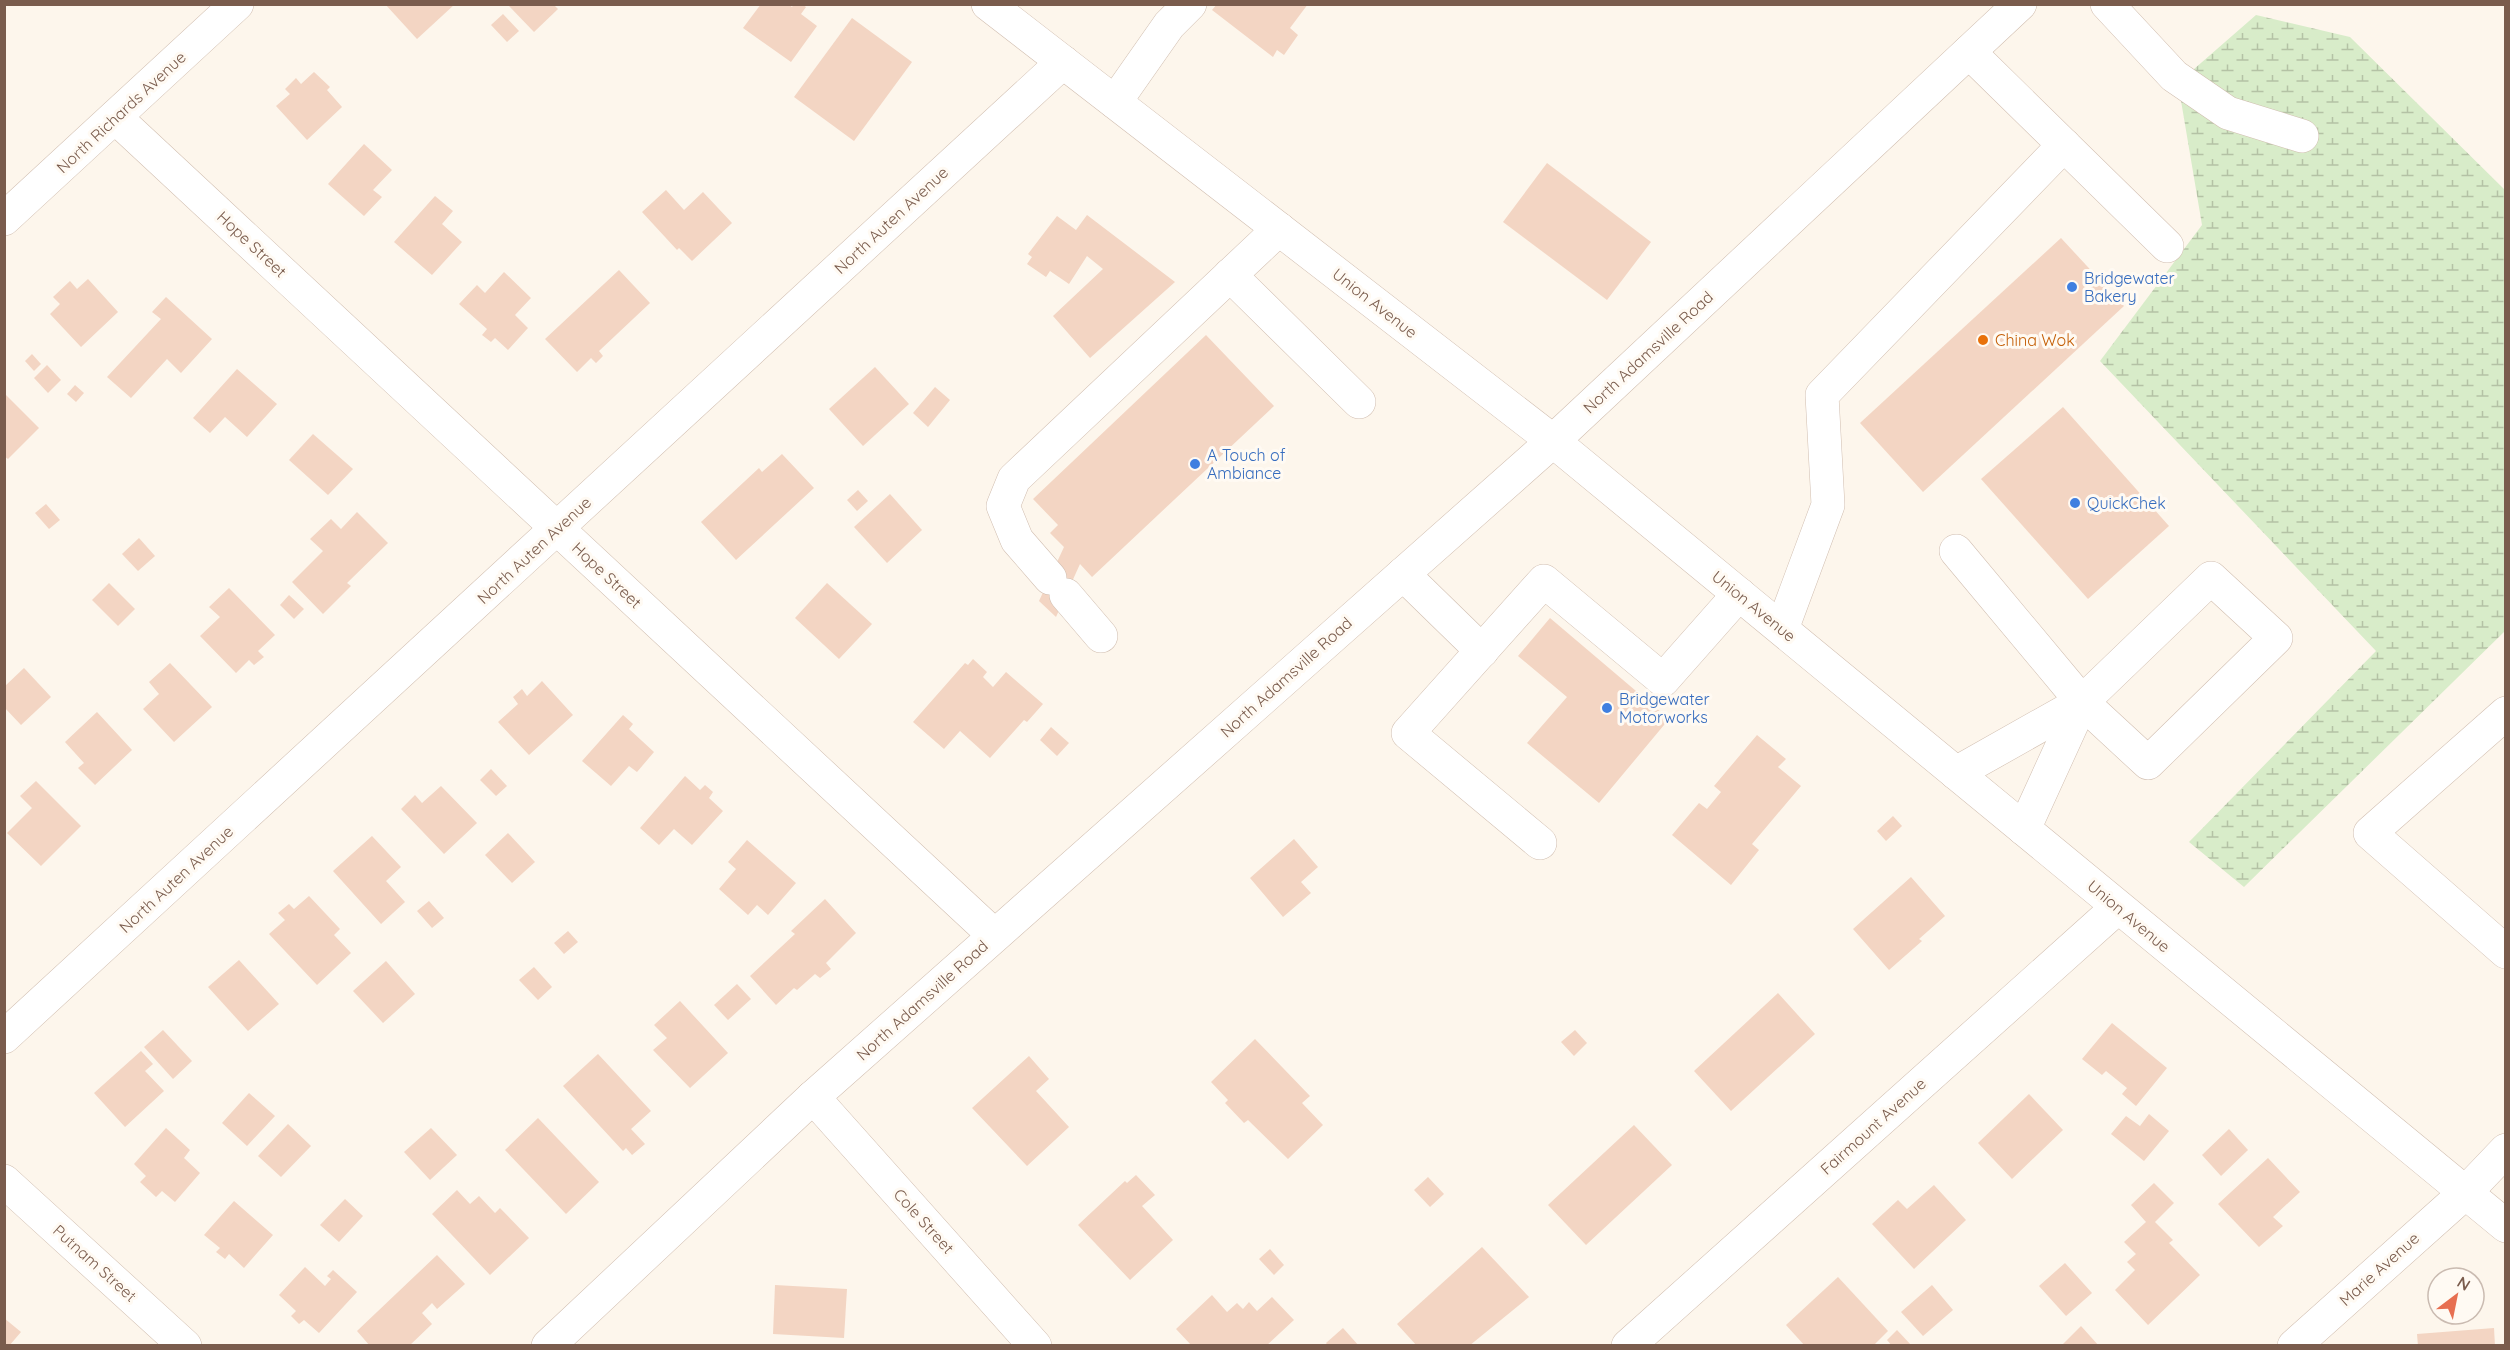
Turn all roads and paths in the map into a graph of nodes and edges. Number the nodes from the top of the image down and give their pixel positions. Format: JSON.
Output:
{"nodes":[{"id":1,"x":237,"y":4,"type":"edge"},
{"id":2,"x":988,"y":4,"type":"edge"},
{"id":3,"x":1190,"y":4,"type":"edge"},
{"id":4,"x":2020,"y":4,"type":"edge"},
{"id":5,"x":2107,"y":4,"type":"edge"},
{"id":6,"x":1969,"y":52,"type":"junction"},
{"id":7,"x":1063,"y":62,"type":"junction"},
{"id":8,"x":1115,"y":102,"type":"junction"},
{"id":9,"x":115,"y":117,"type":"junction"},
{"id":10,"x":2302,"y":136,"type":"dead end"},
{"id":11,"x":2064,"y":145,"type":"junction"},
{"id":12,"x":4,"y":219,"type":"edge"},
{"id":13,"x":1280,"y":229,"type":"junction"},
{"id":14,"x":2167,"y":246,"type":"dead end"},
{"id":15,"x":1230,"y":275,"type":"junction"},
{"id":16,"x":1359,"y":402,"type":"dead end"},
{"id":17,"x":1553,"y":441,"type":"junction"},
{"id":18,"x":557,"y":529,"type":"junction"},
{"id":19,"x":1956,"y":551,"type":"dead end"},
{"id":20,"x":1403,"y":573,"type":"junction"},
{"id":21,"x":1739,"y":594,"type":"junction"},
{"id":22,"x":1782,"y":629,"type":"junction"},
{"id":23,"x":1101,"y":636,"type":"dead end"},
{"id":24,"x":1482,"y":651,"type":"junction"},
{"id":25,"x":2082,"y":702,"type":"junction"},
{"id":26,"x":2505,"y":713,"type":"edge"},
{"id":27,"x":1956,"y":773,"type":"junction"},
{"id":28,"x":2024,"y":829,"type":"junction"},
{"id":29,"x":1540,"y":843,"type":"dead end"},
{"id":30,"x":2118,"y":907,"type":"junction"},
{"id":31,"x":994,"y":935,"type":"junction"},
{"id":32,"x":2505,"y":952,"type":"edge"},
{"id":33,"x":4,"y":1037,"type":"edge"},
{"id":34,"x":813,"y":1098,"type":"junction"},
{"id":35,"x":2505,"y":1150,"type":"edge"},
{"id":36,"x":4,"y":1181,"type":"edge"},
{"id":37,"x":2465,"y":1193,"type":"junction"},
{"id":38,"x":2505,"y":1227,"type":"edge"},
{"id":39,"x":185,"y":1346,"type":"edge"},
{"id":40,"x":548,"y":1346,"type":"edge"},
{"id":41,"x":1035,"y":1346,"type":"edge"},
{"id":42,"x":1628,"y":1346,"type":"edge"},
{"id":43,"x":2294,"y":1346,"type":"edge"}],
"edges":[{"from":1,"to":9,"type":"street","name":"North Richards Avenue"},
{"from":2,"to":7,"type":"street","name":"Union Avenue"},
{"from":3,"to":8,"type":"street"},
{"from":4,"to":6,"type":"street","name":"North Adamsville Road"},
{"from":5,"to":10,"type":"street"},
{"from":6,"to":11,"type":"street"},
{"from":6,"to":17,"type":"street","name":"North Adamsville Road"},
{"from":7,"to":8,"type":"street","name":"Union Avenue"},
{"from":7,"to":18,"type":"street","name":"North Auten Avenue"},
{"from":8,"to":13,"type":"street","name":"Union Avenue"},
{"from":9,"to":12,"type":"street","name":"North Richards Avenue"},
{"from":9,"to":18,"type":"street","name":"Hope Street"},
{"from":11,"to":14,"type":"street"},
{"from":11,"to":22,"type":"street"},
{"from":13,"to":15,"type":"street"},
{"from":13,"to":17,"type":"street","name":"Union Avenue"},
{"from":15,"to":16,"type":"street"},
{"from":15,"to":23,"type":"street"},
{"from":17,"to":20,"type":"street","name":"North Adamsville Road"},
{"from":17,"to":21,"type":"street","name":"Union Avenue"},
{"from":18,"to":31,"type":"street","name":"Hope Street"},
{"from":18,"to":33,"type":"street","name":"North Auten Avenue"},
{"from":19,"to":25,"type":"street"},
{"from":20,"to":24,"type":"street"},
{"from":20,"to":31,"type":"street","name":"North Adamsville Road"},
{"from":21,"to":22,"type":"street","name":"Union Avenue"},
{"from":21,"to":24,"type":"street"},
{"from":22,"to":27,"type":"street","name":"Union Avenue"},
{"from":24,"to":29,"type":"street"},
{"from":25,"to":25,"type":"street"},
{"from":25,"to":27,"type":"street"},
{"from":25,"to":28,"type":"street"},
{"from":26,"to":32,"type":"street"},
{"from":27,"to":28,"type":"street","name":"Union Avenue"},
{"from":28,"to":30,"type":"street","name":"Union Avenue"},
{"from":30,"to":37,"type":"street","name":"Union Avenue"},
{"from":30,"to":42,"type":"street","name":"Fairmount Avenue"},
{"from":31,"to":34,"type":"street","name":"North Adamsville Road"},
{"from":34,"to":40,"type":"street","name":"North Adamsville Road"},
{"from":34,"to":41,"type":"street","name":"Cole Street"},
{"from":35,"to":37,"type":"street","name":"Marie Avenue"},
{"from":36,"to":39,"type":"street","name":"Putnam Street"},
{"from":37,"to":38,"type":"street","name":"Union Avenue"},
{"from":37,"to":43,"type":"street","name":"Marie Avenue"}]}
